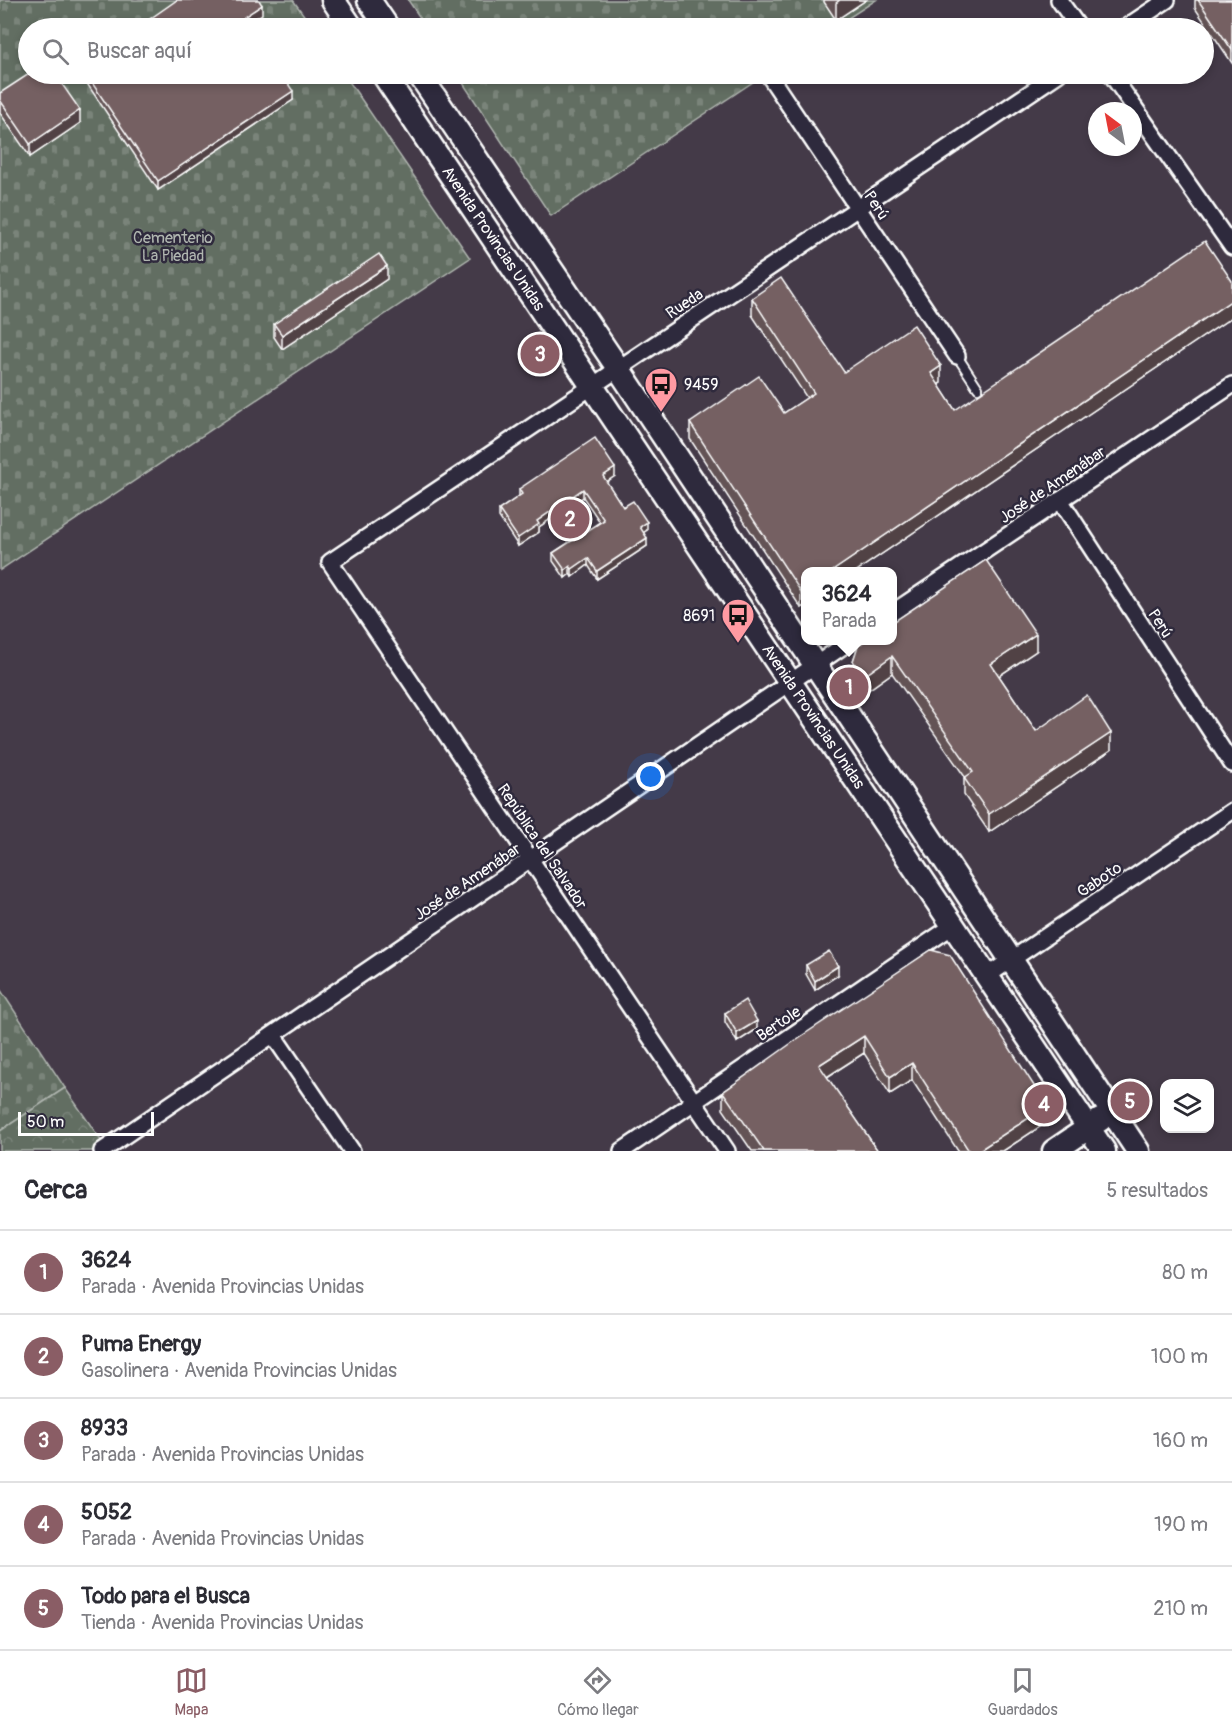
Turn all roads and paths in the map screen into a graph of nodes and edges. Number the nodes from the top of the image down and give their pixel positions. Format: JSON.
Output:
{"nodes":[{"id":1,"x":333,"y":0,"type":"edge"},
{"id":2,"x":369,"y":0,"type":"edge"},
{"id":3,"x":1059,"y":0,"type":"edge"},
{"id":4,"x":1167,"y":0,"type":"edge"},
{"id":5,"x":345,"y":18,"type":"edge"},
{"id":6,"x":381,"y":18,"type":"edge"},
{"id":7,"x":1072,"y":18,"type":"edge"},
{"id":8,"x":1140,"y":18,"type":"edge"},
{"id":9,"x":390,"y":84,"type":"edge"},
{"id":10,"x":426,"y":84,"type":"edge"},
{"id":11,"x":775,"y":84,"type":"edge"},
{"id":12,"x":1043,"y":84,"type":"edge"},
{"id":13,"x":1118,"y":84,"type":"edge"},
{"id":14,"x":857,"y":208,"type":"junction"},
{"id":15,"x":1232,"y":247,"type":"edge"},
{"id":16,"x":957,"y":356,"type":"joint"},
{"id":17,"x":618,"y":368,"type":"junction"},
{"id":18,"x":593,"y":385,"type":"junction"},
{"id":19,"x":1232,"y":385,"type":"edge"},
{"id":20,"x":978,"y":388,"type":"dead end"},
{"id":21,"x":1060,"y":500,"type":"junction"},
{"id":22,"x":330,"y":562,"type":"joint"},
{"id":23,"x":897,"y":610,"type":"edge"},
{"id":24,"x":801,"y":644,"type":"edge"},
{"id":25,"x":802,"y":645,"type":"edge"},
{"id":26,"x":845,"y":645,"type":"edge"},
{"id":27,"x":815,"y":665,"type":"junction"},
{"id":28,"x":791,"y":682,"type":"junction"},
{"id":29,"x":1232,"y":764,"type":"edge"},
{"id":30,"x":1232,"y":812,"type":"edge"},
{"id":31,"x":531,"y":860,"type":"junction"},
{"id":32,"x":954,"y":925,"type":"junction"},
{"id":33,"x":1010,"y":960,"type":"junction"},
{"id":34,"x":987,"y":976,"type":"junction"},
{"id":35,"x":273,"y":1035,"type":"junction"},
{"id":36,"x":694,"y":1102,"type":"junction"},
{"id":37,"x":1111,"y":1112,"type":"junction"},
{"id":38,"x":1088,"y":1128,"type":"junction"},
{"id":39,"x":1125,"y":1132,"type":"junction"},
{"id":40,"x":1101,"y":1150,"type":"edge"},
{"id":41,"x":102,"y":1151,"type":"edge"},
{"id":42,"x":352,"y":1151,"type":"edge"},
{"id":43,"x":622,"y":1151,"type":"edge"},
{"id":44,"x":727,"y":1151,"type":"edge"},
{"id":45,"x":1054,"y":1151,"type":"edge"},
{"id":46,"x":1138,"y":1151,"type":"edge"}],
"edges":[{"from":1,"to":5,"type":"main road"},
{"from":2,"to":6,"type":"main road"},
{"from":3,"to":7,"type":"street"},
{"from":4,"to":8,"type":"street"},
{"from":9,"to":18,"type":"main road","name":"Avenida Provincias Unidas"},
{"from":10,"to":17,"type":"main road","name":"Avenida Provincias Unidas"},
{"from":11,"to":14,"type":"street","name":"Perú"},
{"from":12,"to":14,"type":"street","name":"Rueda"},
{"from":13,"to":15,"type":"street"},
{"from":14,"to":16,"type":"street","name":"Perú"},
{"from":14,"to":17,"type":"street","name":"Rueda"},
{"from":16,"to":20,"type":"lane"},
{"from":17,"to":18,"type":"street","name":"Rueda"},
{"from":17,"to":24,"type":"main road","name":"Avenida Provincias Unidas"},
{"from":18,"to":22,"type":"street","name":"Rueda"},
{"from":18,"to":28,"type":"main road","name":"Avenida Provincias Unidas"},
{"from":19,"to":21,"type":"street","name":"José de Amenábar"},
{"from":21,"to":23,"type":"street","name":"José de Amenábar"},
{"from":21,"to":29,"type":"street","name":"Perú"},
{"from":22,"to":31,"type":"street","name":"República del Salvador"},
{"from":25,"to":27,"type":"main road","name":"Avenida Provincias Unidas"},
{"from":26,"to":27,"type":"street","name":"José de Amenábar"},
{"from":27,"to":28,"type":"street","name":"José de Amenábar"},
{"from":27,"to":33,"type":"main road","name":"Avenida Provincias Unidas"},
{"from":28,"to":31,"type":"street","name":"José de Amenábar"},
{"from":28,"to":32,"type":"main road","name":"Avenida Provincias Unidas"},
{"from":30,"to":33,"type":"street","name":"Gaboto"},
{"from":31,"to":35,"type":"street","name":"José de Amenábar"},
{"from":31,"to":36,"type":"street","name":"República del Salvador"},
{"from":32,"to":34,"type":"main road","name":"Avenida Provincias Unidas"},
{"from":32,"to":36,"type":"street","name":"Bertole"},
{"from":33,"to":34,"type":"street","name":"Gaboto"},
{"from":33,"to":37,"type":"main road","name":"Avenida Provincias Unidas"},
{"from":34,"to":38,"type":"main road","name":"Avenida Provincias Unidas"},
{"from":35,"to":41,"type":"street","name":"José de Amenábar"},
{"from":35,"to":42,"type":"street"},
{"from":36,"to":43,"type":"street","name":"Bertole"},
{"from":36,"to":44,"type":"street","name":"República del Salvador"},
{"from":37,"to":38,"type":"main road"},
{"from":37,"to":39,"type":"main road","name":"Avenida Provincias Unidas"},
{"from":38,"to":40,"type":"main road","name":"Avenida Provincias Unidas"},
{"from":38,"to":45,"type":"main road"},
{"from":39,"to":40,"type":"main road"},
{"from":39,"to":46,"type":"main road","name":"Avenida Provincias Unidas"}]}
